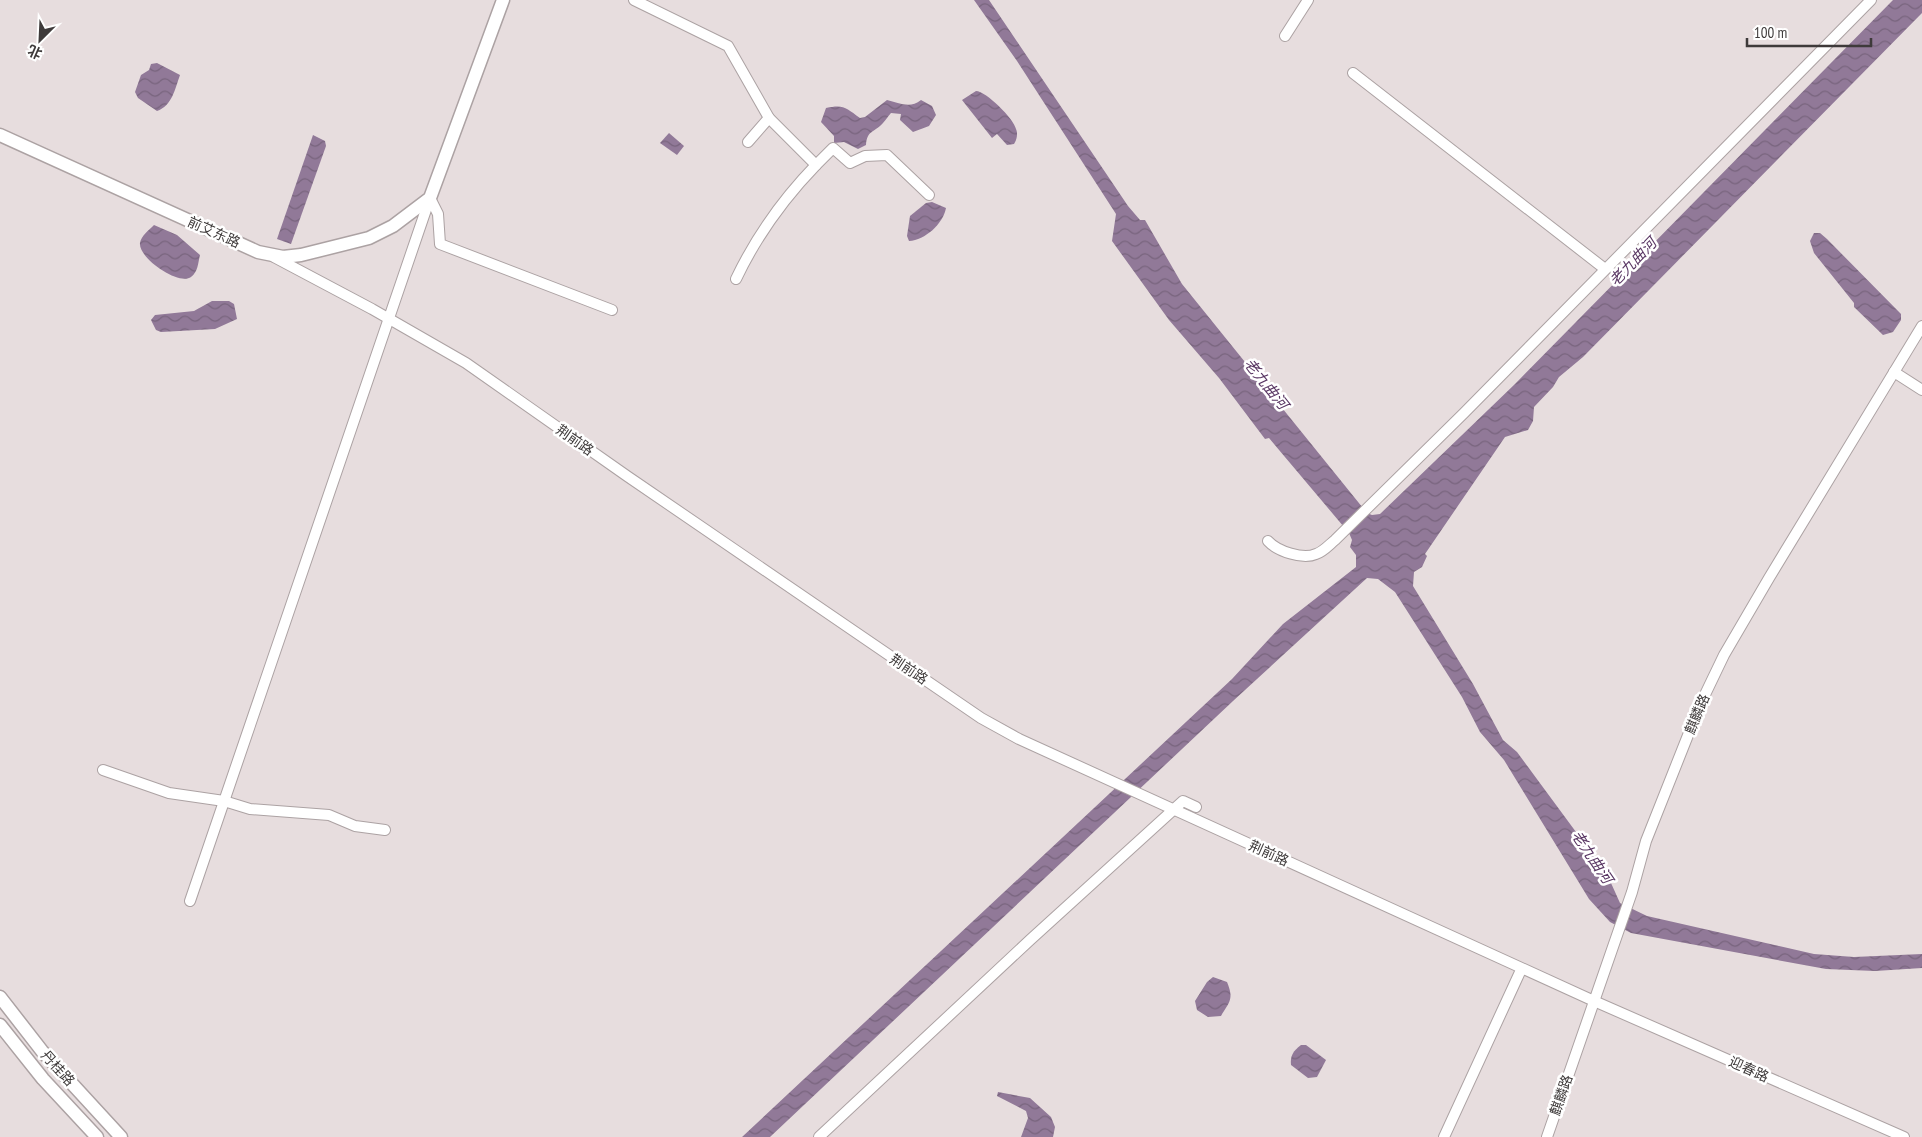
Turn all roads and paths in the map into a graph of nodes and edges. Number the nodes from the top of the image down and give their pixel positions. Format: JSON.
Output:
{"nodes":[{"id":1,"x":503,"y":0,"type":"edge"},
{"id":2,"x":634,"y":0,"type":"edge"},
{"id":3,"x":1308,"y":0,"type":"edge"},
{"id":4,"x":1871,"y":0,"type":"edge"},
{"id":5,"x":1285,"y":36,"type":"dead end"},
{"id":6,"x":1353,"y":73,"type":"dead end"},
{"id":7,"x":768,"y":118,"type":"junction"},
{"id":8,"x":0,"y":135,"type":"edge"},
{"id":9,"x":748,"y":142,"type":"dead end"},
{"id":10,"x":816,"y":165,"type":"junction"},
{"id":11,"x":929,"y":195,"type":"dead end"},
{"id":12,"x":430,"y":198,"type":"junction"},
{"id":13,"x":270,"y":255,"type":"junction"},
{"id":14,"x":1605,"y":269,"type":"junction"},
{"id":15,"x":736,"y":279,"type":"dead end"},
{"id":16,"x":612,"y":310,"type":"dead end"},
{"id":17,"x":389,"y":319,"type":"junction"},
{"id":18,"x":1922,"y":326,"type":"edge"},
{"id":19,"x":1894,"y":372,"type":"junction"},
{"id":20,"x":1922,"y":390,"type":"edge"},
{"id":21,"x":1268,"y":542,"type":"dead end"},
{"id":22,"x":103,"y":770,"type":"dead end"},
{"id":23,"x":224,"y":801,"type":"junction"},
{"id":24,"x":1196,"y":808,"type":"dead end"},
{"id":25,"x":1173,"y":810,"type":"junction"},
{"id":26,"x":385,"y":830,"type":"dead end"},
{"id":27,"x":190,"y":901,"type":"dead end"},
{"id":28,"x":1520,"y":972,"type":"dead end"},
{"id":29,"x":0,"y":996,"type":"edge"},
{"id":30,"x":1594,"y":1001,"type":"junction"},
{"id":31,"x":0,"y":1025,"type":"edge"},
{"id":32,"x":98,"y":1137,"type":"edge"},
{"id":33,"x":121,"y":1137,"type":"edge"},
{"id":34,"x":819,"y":1137,"type":"edge"},
{"id":35,"x":1444,"y":1137,"type":"edge"},
{"id":36,"x":1547,"y":1137,"type":"edge"},
{"id":37,"x":1904,"y":1137,"type":"edge"}],
"edges":[{"from":1,"to":12,"type":"main road"},
{"from":2,"to":7,"type":"street"},
{"from":3,"to":5,"type":"street"},
{"from":4,"to":14,"type":"street"},
{"from":6,"to":14,"type":"street"},
{"from":7,"to":9,"type":"street"},
{"from":7,"to":10,"type":"street"},
{"from":8,"to":13,"type":"main road","name":"前艾东路"},
{"from":10,"to":11,"type":"street"},
{"from":10,"to":15,"type":"street"},
{"from":12,"to":13,"type":"main road","name":"前艾东路"},
{"from":12,"to":16,"type":"street"},
{"from":12,"to":17,"type":"street"},
{"from":13,"to":17,"type":"street","name":"荆前路"},
{"from":14,"to":21,"type":"street"},
{"from":17,"to":23,"type":"street"},
{"from":17,"to":25,"type":"street","name":"荆前路"},
{"from":18,"to":19,"type":"street","name":"麒麟路"},
{"from":19,"to":20,"type":"street"},
{"from":19,"to":30,"type":"street","name":"麒麟路"},
{"from":22,"to":23,"type":"street"},
{"from":23,"to":26,"type":"street"},
{"from":23,"to":27,"type":"street"},
{"from":24,"to":25,"type":"street"},
{"from":25,"to":30,"type":"street","name":"荆前路"},
{"from":25,"to":34,"type":"street"},
{"from":28,"to":35,"type":"street"},
{"from":29,"to":33,"type":"main road","name":"丹桂路"},
{"from":30,"to":36,"type":"street","name":"麒麟路"},
{"from":30,"to":37,"type":"street","name":"迎春路"},
{"from":31,"to":32,"type":"main road","name":"丹桂路"}]}
